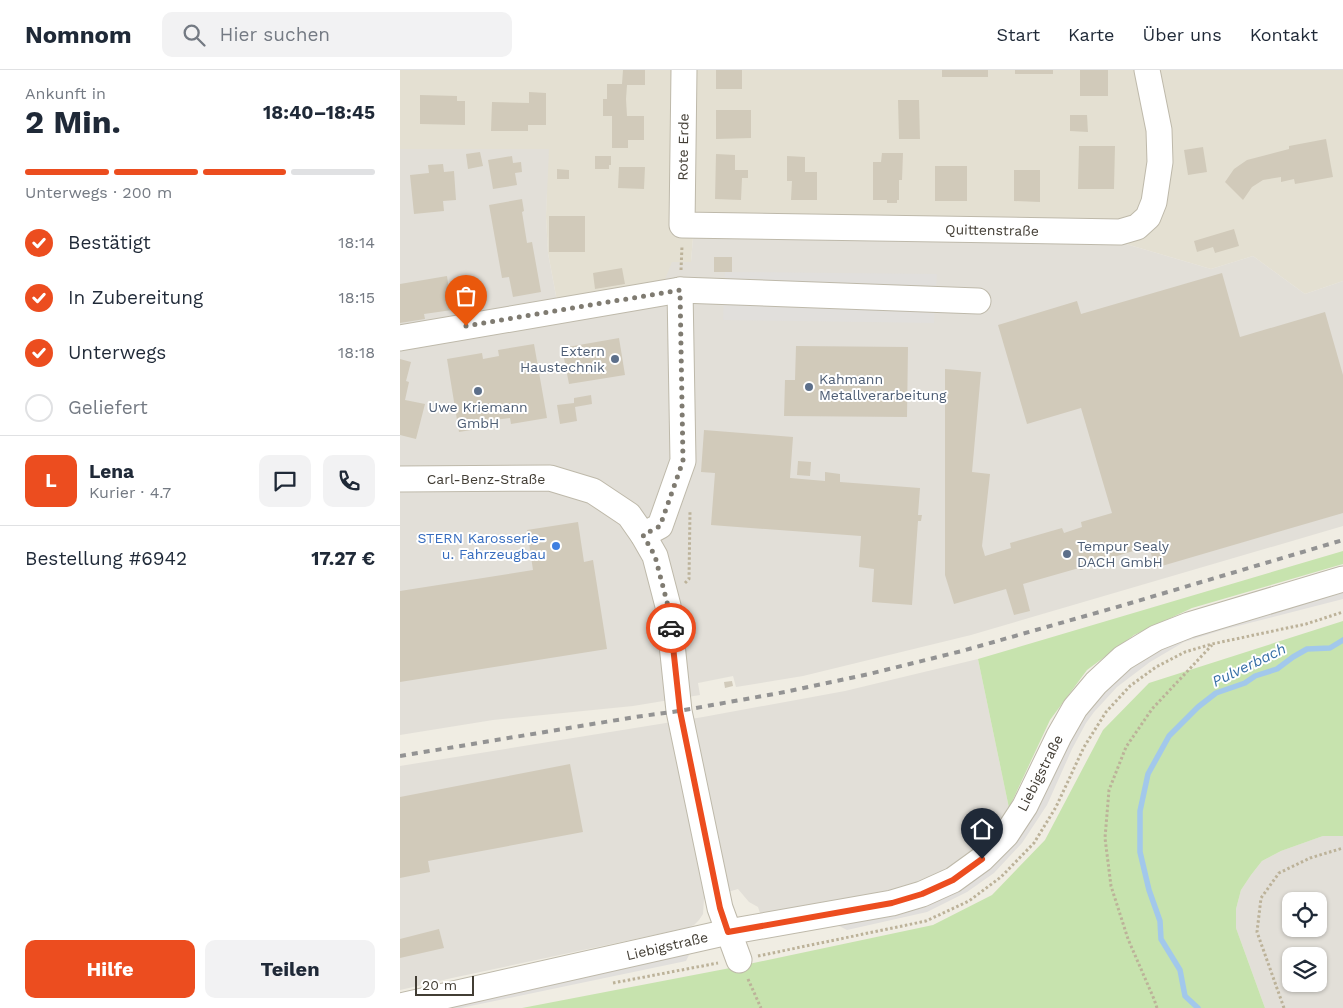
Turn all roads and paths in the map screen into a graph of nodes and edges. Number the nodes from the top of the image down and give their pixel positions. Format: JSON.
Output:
{"nodes":[{"id":1,"x":684,"y":70,"type":"edge"},
{"id":2,"x":1147,"y":70,"type":"edge"},
{"id":3,"x":682,"y":225,"type":"junction"},
{"id":4,"x":680,"y":290,"type":"junction"},
{"id":5,"x":978,"y":300,"type":"dead end"},
{"id":6,"x":400,"y":338,"type":"edge"},
{"id":7,"x":400,"y":479,"type":"edge"},
{"id":8,"x":690,"y":509,"type":"dead end"},
{"id":9,"x":643,"y":535,"type":"junction"},
{"id":10,"x":1343,"y":579,"type":"edge"},
{"id":11,"x":668,"y":606,"type":"junction"},
{"id":12,"x":1343,"y":612,"type":"edge"},
{"id":13,"x":1343,"y":848,"type":"edge"},
{"id":14,"x":728,"y":932,"type":"junction"},
{"id":15,"x":739,"y":960,"type":"joint"},
{"id":16,"x":400,"y":1006,"type":"edge"},
{"id":17,"x":761,"y":1008,"type":"edge"},
{"id":18,"x":1156,"y":1008,"type":"edge"},
{"id":19,"x":1284,"y":1008,"type":"edge"}],
"edges":[{"from":1,"to":3,"type":"street","name":"Rote Erde"},
{"from":2,"to":3,"type":"street","name":"Quittenstraße"},
{"from":3,"to":4,"type":"path"},
{"from":4,"to":5,"type":"street"},
{"from":4,"to":6,"type":"street"},
{"from":4,"to":9,"type":"street"},
{"from":7,"to":9,"type":"street","name":"Carl-Benz-Straße"},
{"from":8,"to":11,"type":"path"},
{"from":9,"to":11,"type":"street","name":"Carl-Benz-Straße"},
{"from":10,"to":14,"type":"street","name":"Liebigstraße"},
{"from":11,"to":14,"type":"street","name":"Carl-Benz-Straße"},
{"from":12,"to":18,"type":"path"},
{"from":13,"to":19,"type":"path"},
{"from":14,"to":15,"type":"street","name":"Carl-Benz-Straße"},
{"from":14,"to":16,"type":"street","name":"Liebigstraße"},
{"from":15,"to":17,"type":"path"}]}
